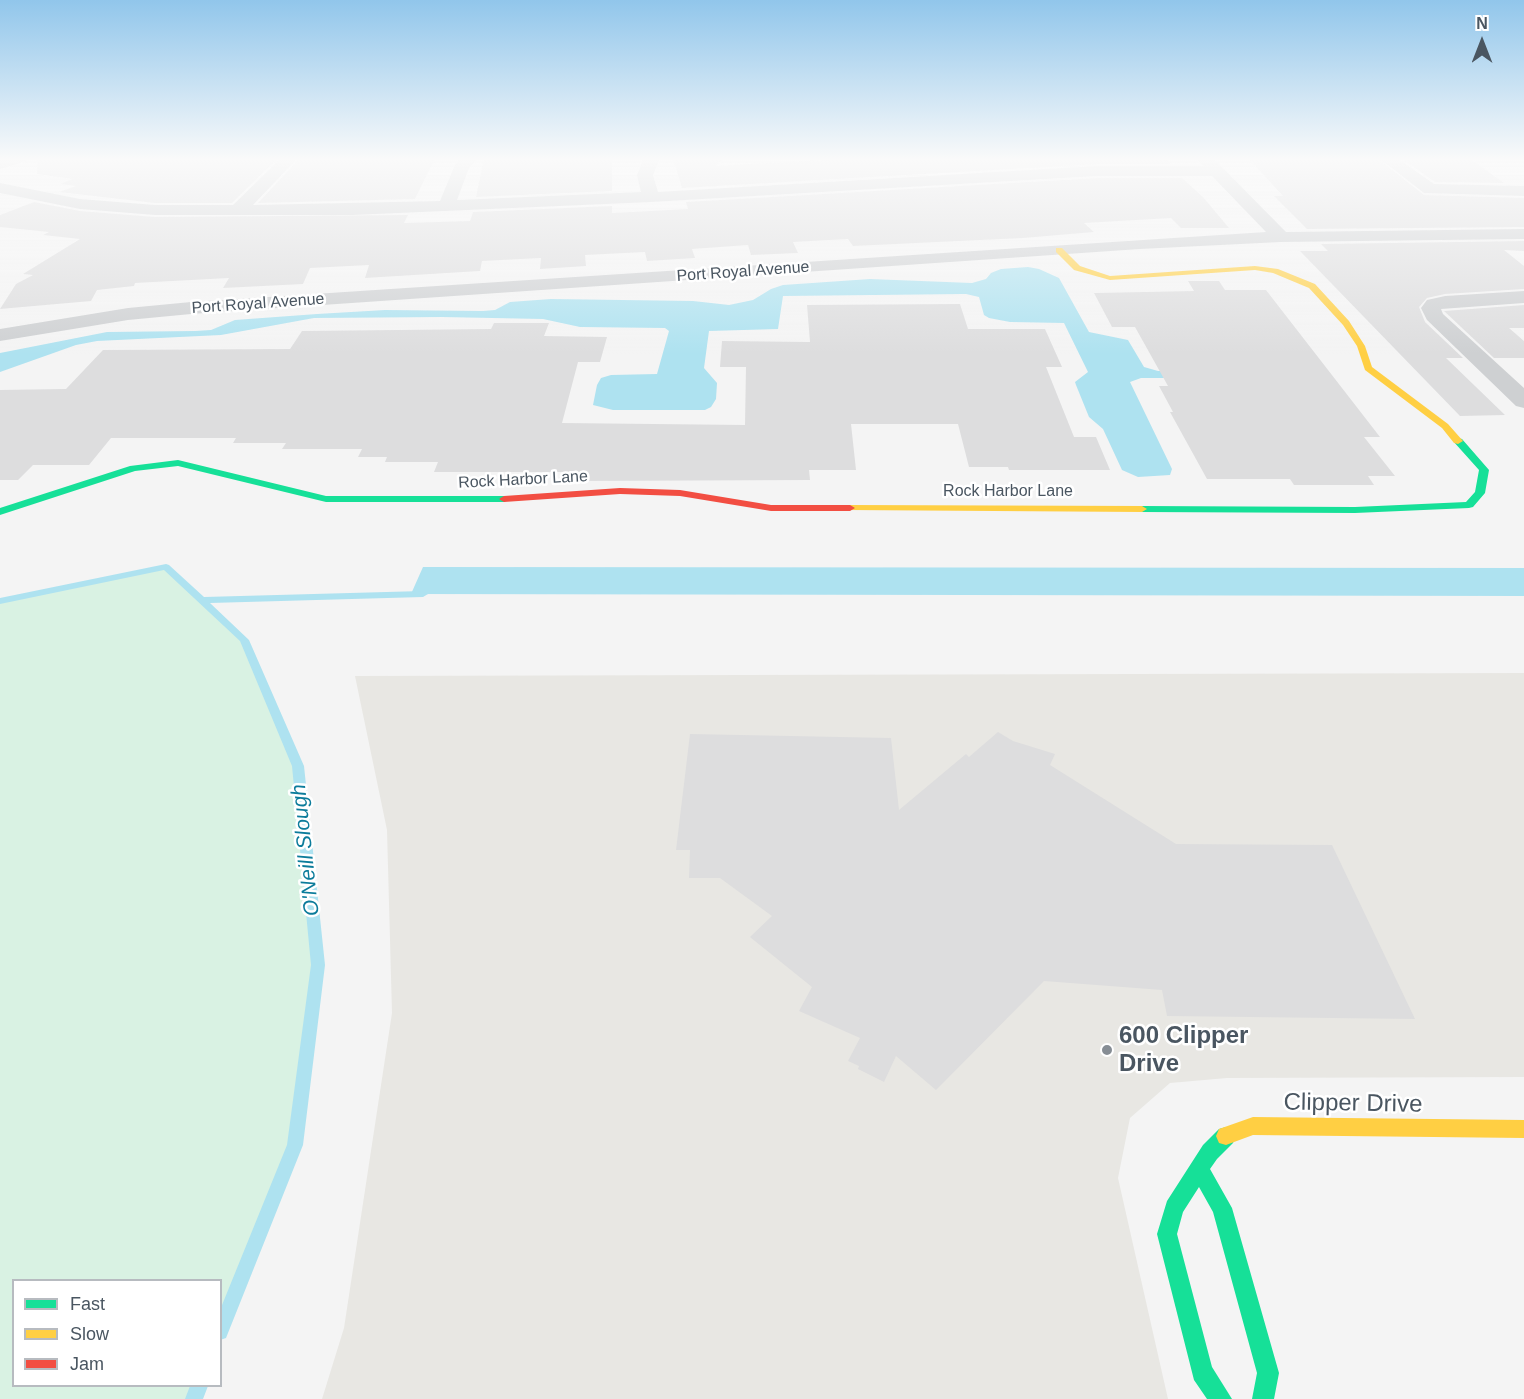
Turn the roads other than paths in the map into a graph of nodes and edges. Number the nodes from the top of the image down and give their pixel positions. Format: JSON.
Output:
{"nodes":[{"id":1,"x":1268,"y":223,"type":"edge"},
{"id":2,"x":1524,"y":234,"type":"edge"},
{"id":3,"x":1281,"y":237,"type":"junction"},
{"id":4,"x":1059,"y":250,"type":"junction"},
{"id":5,"x":1524,"y":297,"type":"edge"},
{"id":6,"x":0,"y":335,"type":"edge"},
{"id":7,"x":1524,"y":401,"type":"edge"},
{"id":8,"x":0,"y":512,"type":"edge"},
{"id":9,"x":1524,"y":1129,"type":"edge"},
{"id":10,"x":1199,"y":1169,"type":"junction"},
{"id":11,"x":1221,"y":1399,"type":"edge"},
{"id":12,"x":1263,"y":1399,"type":"edge"}],
"edges":[{"from":1,"to":3,"type":"street"},
{"from":2,"to":3,"type":"street","name":"Port Royal Avenue"},
{"from":3,"to":4,"type":"street","name":"Port Royal Avenue"},
{"from":4,"to":6,"type":"street","name":"Port Royal Avenue"},
{"from":4,"to":8,"type":"street","name":"Rock Harbor Lane"},
{"from":5,"to":7,"type":"street"},
{"from":9,"to":10,"type":"street","name":"Clipper Drive"},
{"from":10,"to":11,"type":"street","name":"Clipper Drive"},
{"from":10,"to":12,"type":"street"}]}
